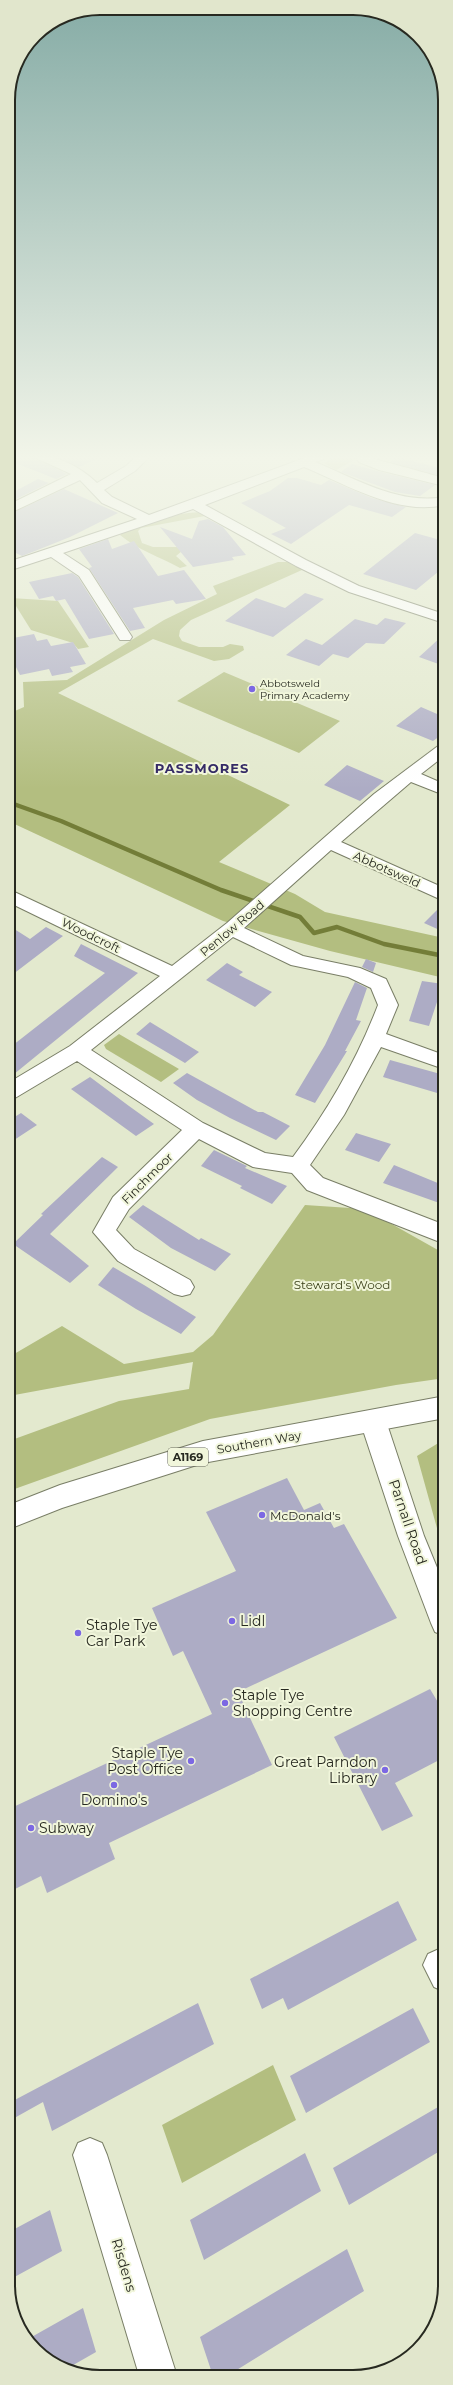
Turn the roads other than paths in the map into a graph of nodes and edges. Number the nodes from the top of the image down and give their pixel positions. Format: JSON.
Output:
{"nodes":[{"id":1,"x":74,"y":567,"type":"edge"},
{"id":2,"x":310,"y":567,"type":"edge"},
{"id":3,"x":438,"y":617,"type":"edge"},
{"id":4,"x":125,"y":638,"type":"dead end"},
{"id":5,"x":438,"y":753,"type":"edge"},
{"id":6,"x":409,"y":775,"type":"junction"},
{"id":7,"x":438,"y":787,"type":"edge"},
{"id":8,"x":330,"y":843,"type":"junction"},
{"id":9,"x":438,"y":892,"type":"edge"},
{"id":10,"x":15,"y":898,"type":"edge"},
{"id":11,"x":232,"y":929,"type":"junction"},
{"id":12,"x":174,"y":975,"type":"junction"},
{"id":13,"x":376,"y":1038,"type":"junction"},
{"id":14,"x":77,"y":1051,"type":"junction"},
{"id":15,"x":438,"y":1060,"type":"edge"},
{"id":16,"x":15,"y":1088,"type":"edge"},
{"id":17,"x":196,"y":1129,"type":"junction"},
{"id":18,"x":298,"y":1166,"type":"junction"},
{"id":19,"x":438,"y":1233,"type":"edge"},
{"id":20,"x":182,"y":1287,"type":"dead end"},
{"id":21,"x":438,"y":1408,"type":"edge"},
{"id":22,"x":373,"y":1421,"type":"junction"},
{"id":23,"x":15,"y":1514,"type":"edge"},
{"id":24,"x":438,"y":1604,"type":"edge"},
{"id":25,"x":90,"y":2155,"type":"dead end"},
{"id":26,"x":156,"y":2370,"type":"edge"}],
"edges":[{"from":1,"to":4,"type":"street"},
{"from":2,"to":3,"type":"street"},
{"from":5,"to":6,"type":"street","name":"Penlow Road"},
{"from":6,"to":7,"type":"street"},
{"from":6,"to":8,"type":"street","name":"Penlow Road"},
{"from":8,"to":9,"type":"street","name":"Abbotsweld"},
{"from":8,"to":11,"type":"street","name":"Penlow Road"},
{"from":10,"to":12,"type":"street","name":"Woodcroft"},
{"from":11,"to":12,"type":"street","name":"Penlow Road"},
{"from":11,"to":13,"type":"street"},
{"from":12,"to":14,"type":"street","name":"Penlow Road"},
{"from":13,"to":15,"type":"street"},
{"from":13,"to":18,"type":"street"},
{"from":14,"to":16,"type":"street","name":"Penlow Road"},
{"from":14,"to":17,"type":"street"},
{"from":17,"to":18,"type":"street"},
{"from":17,"to":20,"type":"street","name":"Finchmoor"},
{"from":18,"to":19,"type":"street"},
{"from":21,"to":22,"type":"street","name":"Southern Way","number":"A1169"},
{"from":22,"to":23,"type":"street","name":"Southern Way","number":"A1169"},
{"from":22,"to":24,"type":"street","name":"Parnall Road"},
{"from":25,"to":26,"type":"street","name":"Risdens"}]}
